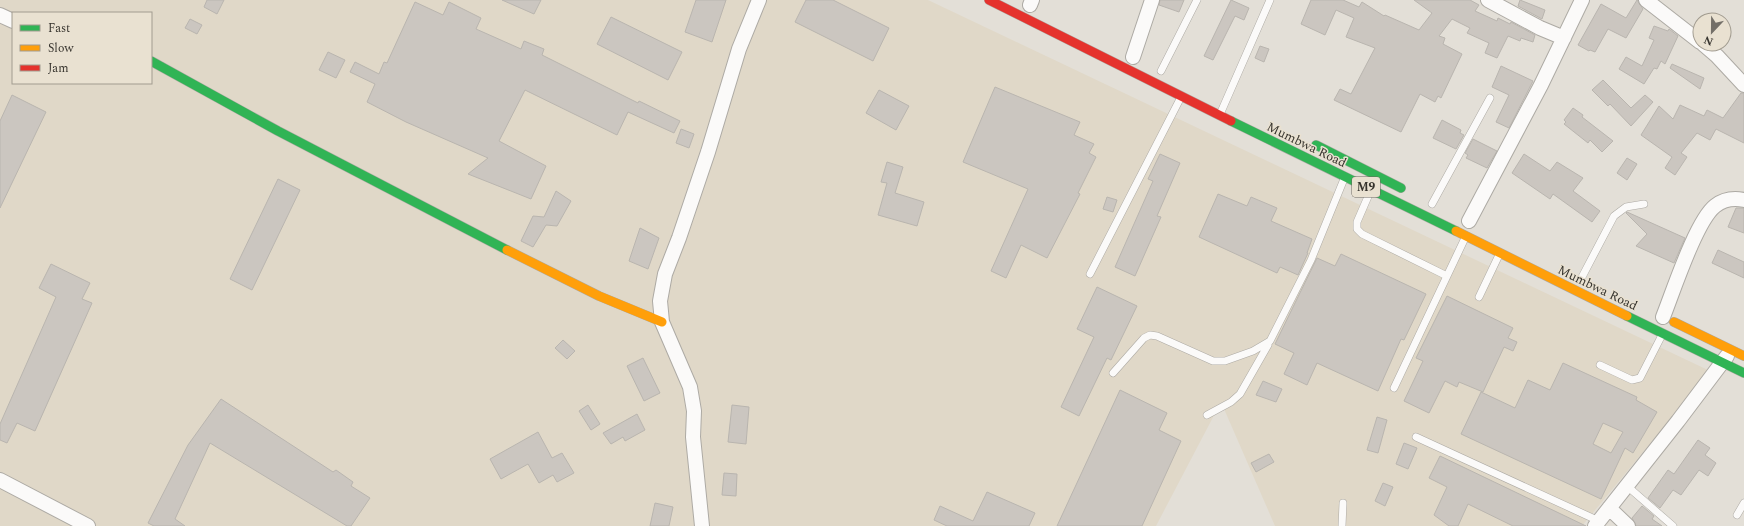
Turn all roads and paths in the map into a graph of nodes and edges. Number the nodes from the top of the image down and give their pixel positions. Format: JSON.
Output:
{"nodes":[{"id":1,"x":759,"y":0,"type":"edge"},
{"id":2,"x":989,"y":0,"type":"edge"},
{"id":3,"x":1152,"y":0,"type":"edge"},
{"id":4,"x":1197,"y":0,"type":"edge"},
{"id":5,"x":1270,"y":0,"type":"edge"},
{"id":6,"x":1488,"y":0,"type":"edge"},
{"id":7,"x":1582,"y":0,"type":"edge"},
{"id":8,"x":1646,"y":0,"type":"edge"},
{"id":9,"x":0,"y":15,"type":"edge"},
{"id":10,"x":12,"y":21,"type":"edge"},
{"id":11,"x":1692,"y":36,"type":"edge"},
{"id":12,"x":1564,"y":38,"type":"junction"},
{"id":13,"x":1712,"y":52,"type":"edge"},
{"id":14,"x":1133,"y":57,"type":"dead end"},
{"id":15,"x":152,"y":62,"type":"edge"},
{"id":16,"x":1161,"y":71,"type":"dead end"},
{"id":17,"x":1744,"y":85,"type":"edge"},
{"id":18,"x":1185,"y":87,"type":"dead end"},
{"id":19,"x":1181,"y":97,"type":"junction"},
{"id":20,"x":1490,"y":98,"type":"dead end"},
{"id":21,"x":1221,"y":112,"type":"junction"},
{"id":22,"x":1234,"y":112,"type":"dead end"},
{"id":23,"x":1310,"y":143,"type":"dead end"},
{"id":24,"x":1345,"y":177,"type":"junction"},
{"id":25,"x":1371,"y":189,"type":"junction"},
{"id":26,"x":1413,"y":194,"type":"dead end"},
{"id":27,"x":1744,"y":200,"type":"edge"},
{"id":28,"x":1432,"y":204,"type":"dead end"},
{"id":29,"x":1644,"y":204,"type":"dead end"},
{"id":30,"x":1469,"y":221,"type":"dead end"},
{"id":31,"x":1466,"y":236,"type":"junction"},
{"id":32,"x":1500,"y":253,"type":"junction"},
{"id":33,"x":1090,"y":274,"type":"dead end"},
{"id":34,"x":1579,"y":275,"type":"joint"},
{"id":35,"x":1447,"y":276,"type":"junction"},
{"id":36,"x":1593,"y":282,"type":"dead end"},
{"id":37,"x":1479,"y":297,"type":"dead end"},
{"id":38,"x":1660,"y":315,"type":"joint"},
{"id":39,"x":662,"y":322,"type":"junction"},
{"id":40,"x":1663,"y":333,"type":"junction"},
{"id":41,"x":1270,"y":341,"type":"junction"},
{"id":42,"x":1731,"y":349,"type":"junction"},
{"id":43,"x":1744,"y":356,"type":"edge"},
{"id":44,"x":1723,"y":363,"type":"junction"},
{"id":45,"x":1600,"y":365,"type":"dead end"},
{"id":46,"x":1113,"y":373,"type":"dead end"},
{"id":47,"x":1744,"y":373,"type":"edge"},
{"id":48,"x":1394,"y":388,"type":"dead end"},
{"id":49,"x":1207,"y":415,"type":"dead end"},
{"id":50,"x":1416,"y":437,"type":"dead end"},
{"id":51,"x":0,"y":480,"type":"edge"},
{"id":52,"x":1627,"y":486,"type":"junction"},
{"id":53,"x":1343,"y":503,"type":"dead end"},
{"id":54,"x":1744,"y":503,"type":"edge"},
{"id":55,"x":1610,"y":508,"type":"junction"},
{"id":56,"x":1738,"y":515,"type":"dead end"},
{"id":57,"x":1597,"y":524,"type":"edge"},
{"id":58,"x":88,"y":526,"type":"edge"},
{"id":59,"x":702,"y":526,"type":"edge"},
{"id":60,"x":1342,"y":526,"type":"edge"},
{"id":61,"x":1628,"y":526,"type":"edge"},
{"id":62,"x":1673,"y":526,"type":"edge"}],
"edges":[{"from":1,"to":39,"type":"street"},
{"from":2,"to":19,"type":"main road","name":"Mumbwa Road","number":"M9"},
{"from":3,"to":14,"type":"street"},
{"from":4,"to":16,"type":"lane"},
{"from":5,"to":21,"type":"lane"},
{"from":6,"to":12,"type":"street"},
{"from":7,"to":12,"type":"street"},
{"from":8,"to":11,"type":"street"},
{"from":9,"to":10,"type":"street"},
{"from":12,"to":30,"type":"street"},
{"from":13,"to":17,"type":"street"},
{"from":15,"to":39,"type":"main road"},
{"from":18,"to":21,"type":"main road"},
{"from":19,"to":24,"type":"main road","name":"Mumbwa Road","number":"M9"},
{"from":19,"to":33,"type":"lane"},
{"from":20,"to":28,"type":"lane"},
{"from":21,"to":22,"type":"main road"},
{"from":23,"to":26,"type":"main road","name":"Mumbwa Road","number":"M9"},
{"from":24,"to":25,"type":"main road","name":"Mumbwa Road","number":"M9"},
{"from":24,"to":41,"type":"lane"},
{"from":25,"to":31,"type":"main road","name":"Mumbwa Road","number":"M9"},
{"from":25,"to":35,"type":"lane"},
{"from":27,"to":38,"type":"street"},
{"from":29,"to":34,"type":"lane"},
{"from":31,"to":32,"type":"main road","name":"Mumbwa Road","number":"M9"},
{"from":31,"to":35,"type":"lane"},
{"from":32,"to":37,"type":"lane"},
{"from":32,"to":40,"type":"main road","name":"Mumbwa Road","number":"M9"},
{"from":34,"to":36,"type":"main road","name":"Mumbwa Road"},
{"from":35,"to":48,"type":"lane"},
{"from":38,"to":42,"type":"main road"},
{"from":39,"to":59,"type":"street"},
{"from":40,"to":44,"type":"main road","name":"Mumbwa Road","number":"M9"},
{"from":40,"to":45,"type":"lane"},
{"from":41,"to":46,"type":"lane"},
{"from":41,"to":49,"type":"lane"},
{"from":42,"to":43,"type":"main road"},
{"from":42,"to":44,"type":"street"},
{"from":44,"to":47,"type":"main road","name":"Mumbwa Road","number":"M9"},
{"from":44,"to":52,"type":"street"},
{"from":50,"to":57,"type":"lane"},
{"from":51,"to":58,"type":"street"},
{"from":52,"to":55,"type":"street"},
{"from":52,"to":62,"type":"lane"},
{"from":53,"to":60,"type":"lane"},
{"from":54,"to":56,"type":"lane"},
{"from":55,"to":57,"type":"street"},
{"from":55,"to":61,"type":"street"}]}
